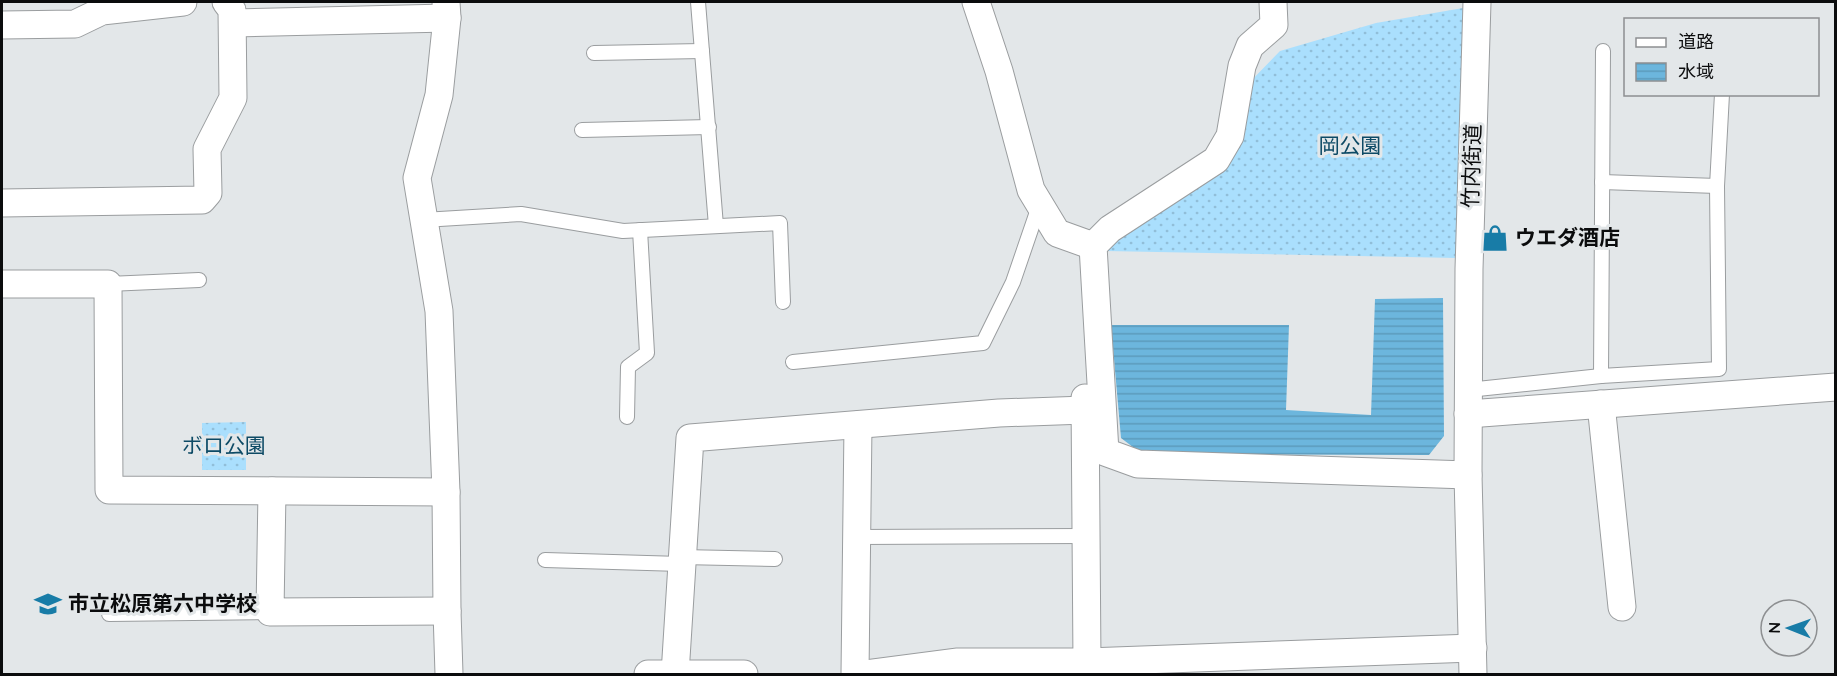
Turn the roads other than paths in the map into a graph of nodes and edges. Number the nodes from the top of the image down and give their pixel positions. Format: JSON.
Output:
{"nodes":[{"id":1,"x":183,"y":2,"type":"edge"},
{"id":2,"x":698,"y":2,"type":"edge"},
{"id":3,"x":976,"y":2,"type":"edge"},
{"id":4,"x":1273,"y":2,"type":"edge"},
{"id":5,"x":1477,"y":2,"type":"edge"},
{"id":6,"x":446,"y":10,"type":"edge"},
{"id":7,"x":229,"y":12,"type":"edge"},
{"id":8,"x":62,"y":13,"type":"edge"},
{"id":9,"x":2,"y":25,"type":"edge"},
{"id":10,"x":702,"y":51,"type":"junction"},
{"id":11,"x":1604,"y":51,"type":"dead end"},
{"id":12,"x":594,"y":53,"type":"dead end"},
{"id":13,"x":1722,"y":96,"type":"edge"},
{"id":14,"x":709,"y":127,"type":"junction"},
{"id":15,"x":582,"y":130,"type":"dead end"},
{"id":16,"x":1602,"y":182,"type":"junction"},
{"id":17,"x":1717,"y":186,"type":"junction"},
{"id":18,"x":2,"y":203,"type":"edge"},
{"id":19,"x":1039,"y":205,"type":"junction"},
{"id":20,"x":423,"y":220,"type":"junction"},
{"id":21,"x":716,"y":226,"type":"junction"},
{"id":22,"x":640,"y":230,"type":"junction"},
{"id":23,"x":1093,"y":246,"type":"junction"},
{"id":24,"x":199,"y":280,"type":"dead end"},
{"id":25,"x":2,"y":284,"type":"edge"},
{"id":26,"x":108,"y":284,"type":"junction"},
{"id":27,"x":783,"y":302,"type":"dead end"},
{"id":28,"x":1096,"y":329,"type":"junction"},
{"id":29,"x":793,"y":362,"type":"dead end"},
{"id":30,"x":1601,"y":376,"type":"junction"},
{"id":31,"x":1836,"y":387,"type":"edge"},
{"id":32,"x":1468,"y":402,"type":"junction"},
{"id":33,"x":1601,"y":404,"type":"junction"},
{"id":34,"x":1085,"y":410,"type":"junction"},
{"id":35,"x":627,"y":417,"type":"dead end"},
{"id":36,"x":858,"y":425,"type":"junction"},
{"id":37,"x":1468,"y":475,"type":"junction"},
{"id":38,"x":272,"y":491,"type":"junction"},
{"id":39,"x":446,"y":492,"type":"junction"},
{"id":40,"x":1086,"y":536,"type":"junction"},
{"id":41,"x":857,"y":537,"type":"junction"},
{"id":42,"x":775,"y":559,"type":"dead end"},
{"id":43,"x":545,"y":560,"type":"dead end"},
{"id":44,"x":681,"y":560,"type":"junction"},
{"id":45,"x":1622,"y":607,"type":"dead end"},
{"id":46,"x":447,"y":611,"type":"junction"},
{"id":47,"x":270,"y":612,"type":"junction"},
{"id":48,"x":108,"y":614,"type":"dead end"},
{"id":49,"x":1087,"y":662,"type":"junction"},
{"id":50,"x":1473,"y":662,"type":"edge"},
{"id":51,"x":675,"y":674,"type":"edge"},
{"id":52,"x":449,"y":675,"type":"edge"},
{"id":53,"x":648,"y":675,"type":"edge"},
{"id":54,"x":744,"y":675,"type":"edge"},
{"id":55,"x":855,"y":675,"type":"edge"},
{"id":56,"x":866,"y":675,"type":"edge"}],
"edges":[{"from":1,"to":8,"type":"street"},
{"from":2,"to":10,"type":"lane"},
{"from":3,"to":19,"type":"street"},
{"from":4,"to":23,"type":"street"},
{"from":5,"to":32,"type":"street","name":"竹内街道"},
{"from":6,"to":7,"type":"street"},
{"from":6,"to":20,"type":"street"},
{"from":7,"to":18,"type":"street"},
{"from":8,"to":9,"type":"street"},
{"from":10,"to":12,"type":"lane"},
{"from":10,"to":14,"type":"lane"},
{"from":11,"to":16,"type":"lane"},
{"from":13,"to":17,"type":"lane"},
{"from":14,"to":15,"type":"lane"},
{"from":14,"to":21,"type":"lane"},
{"from":16,"to":17,"type":"lane"},
{"from":16,"to":30,"type":"lane"},
{"from":17,"to":30,"type":"lane"},
{"from":19,"to":23,"type":"street"},
{"from":19,"to":29,"type":"lane"},
{"from":20,"to":22,"type":"lane"},
{"from":20,"to":39,"type":"street"},
{"from":21,"to":22,"type":"lane"},
{"from":21,"to":27,"type":"lane"},
{"from":22,"to":35,"type":"lane"},
{"from":23,"to":28,"type":"street"},
{"from":24,"to":26,"type":"lane"},
{"from":25,"to":26,"type":"street"},
{"from":26,"to":38,"type":"street"},
{"from":28,"to":34,"type":"street"},
{"from":28,"to":37,"type":"street"},
{"from":30,"to":32,"type":"lane"},
{"from":31,"to":33,"type":"street"},
{"from":32,"to":33,"type":"street"},
{"from":32,"to":37,"type":"street","name":"竹内街道"},
{"from":33,"to":45,"type":"street"},
{"from":34,"to":36,"type":"street"},
{"from":34,"to":40,"type":"street"},
{"from":36,"to":41,"type":"street"},
{"from":36,"to":44,"type":"street"},
{"from":37,"to":50,"type":"street","name":"竹内街道"},
{"from":38,"to":39,"type":"street"},
{"from":38,"to":47,"type":"street"},
{"from":39,"to":46,"type":"street"},
{"from":40,"to":41,"type":"lane"},
{"from":40,"to":49,"type":"street"},
{"from":41,"to":55,"type":"street"},
{"from":42,"to":44,"type":"lane"},
{"from":43,"to":44,"type":"lane"},
{"from":44,"to":51,"type":"street"},
{"from":46,"to":47,"type":"street"},
{"from":46,"to":52,"type":"street"},
{"from":47,"to":48,"type":"lane"},
{"from":49,"to":50,"type":"street"},
{"from":49,"to":56,"type":"street"},
{"from":51,"to":53,"type":"street"},
{"from":51,"to":54,"type":"street"}]}
